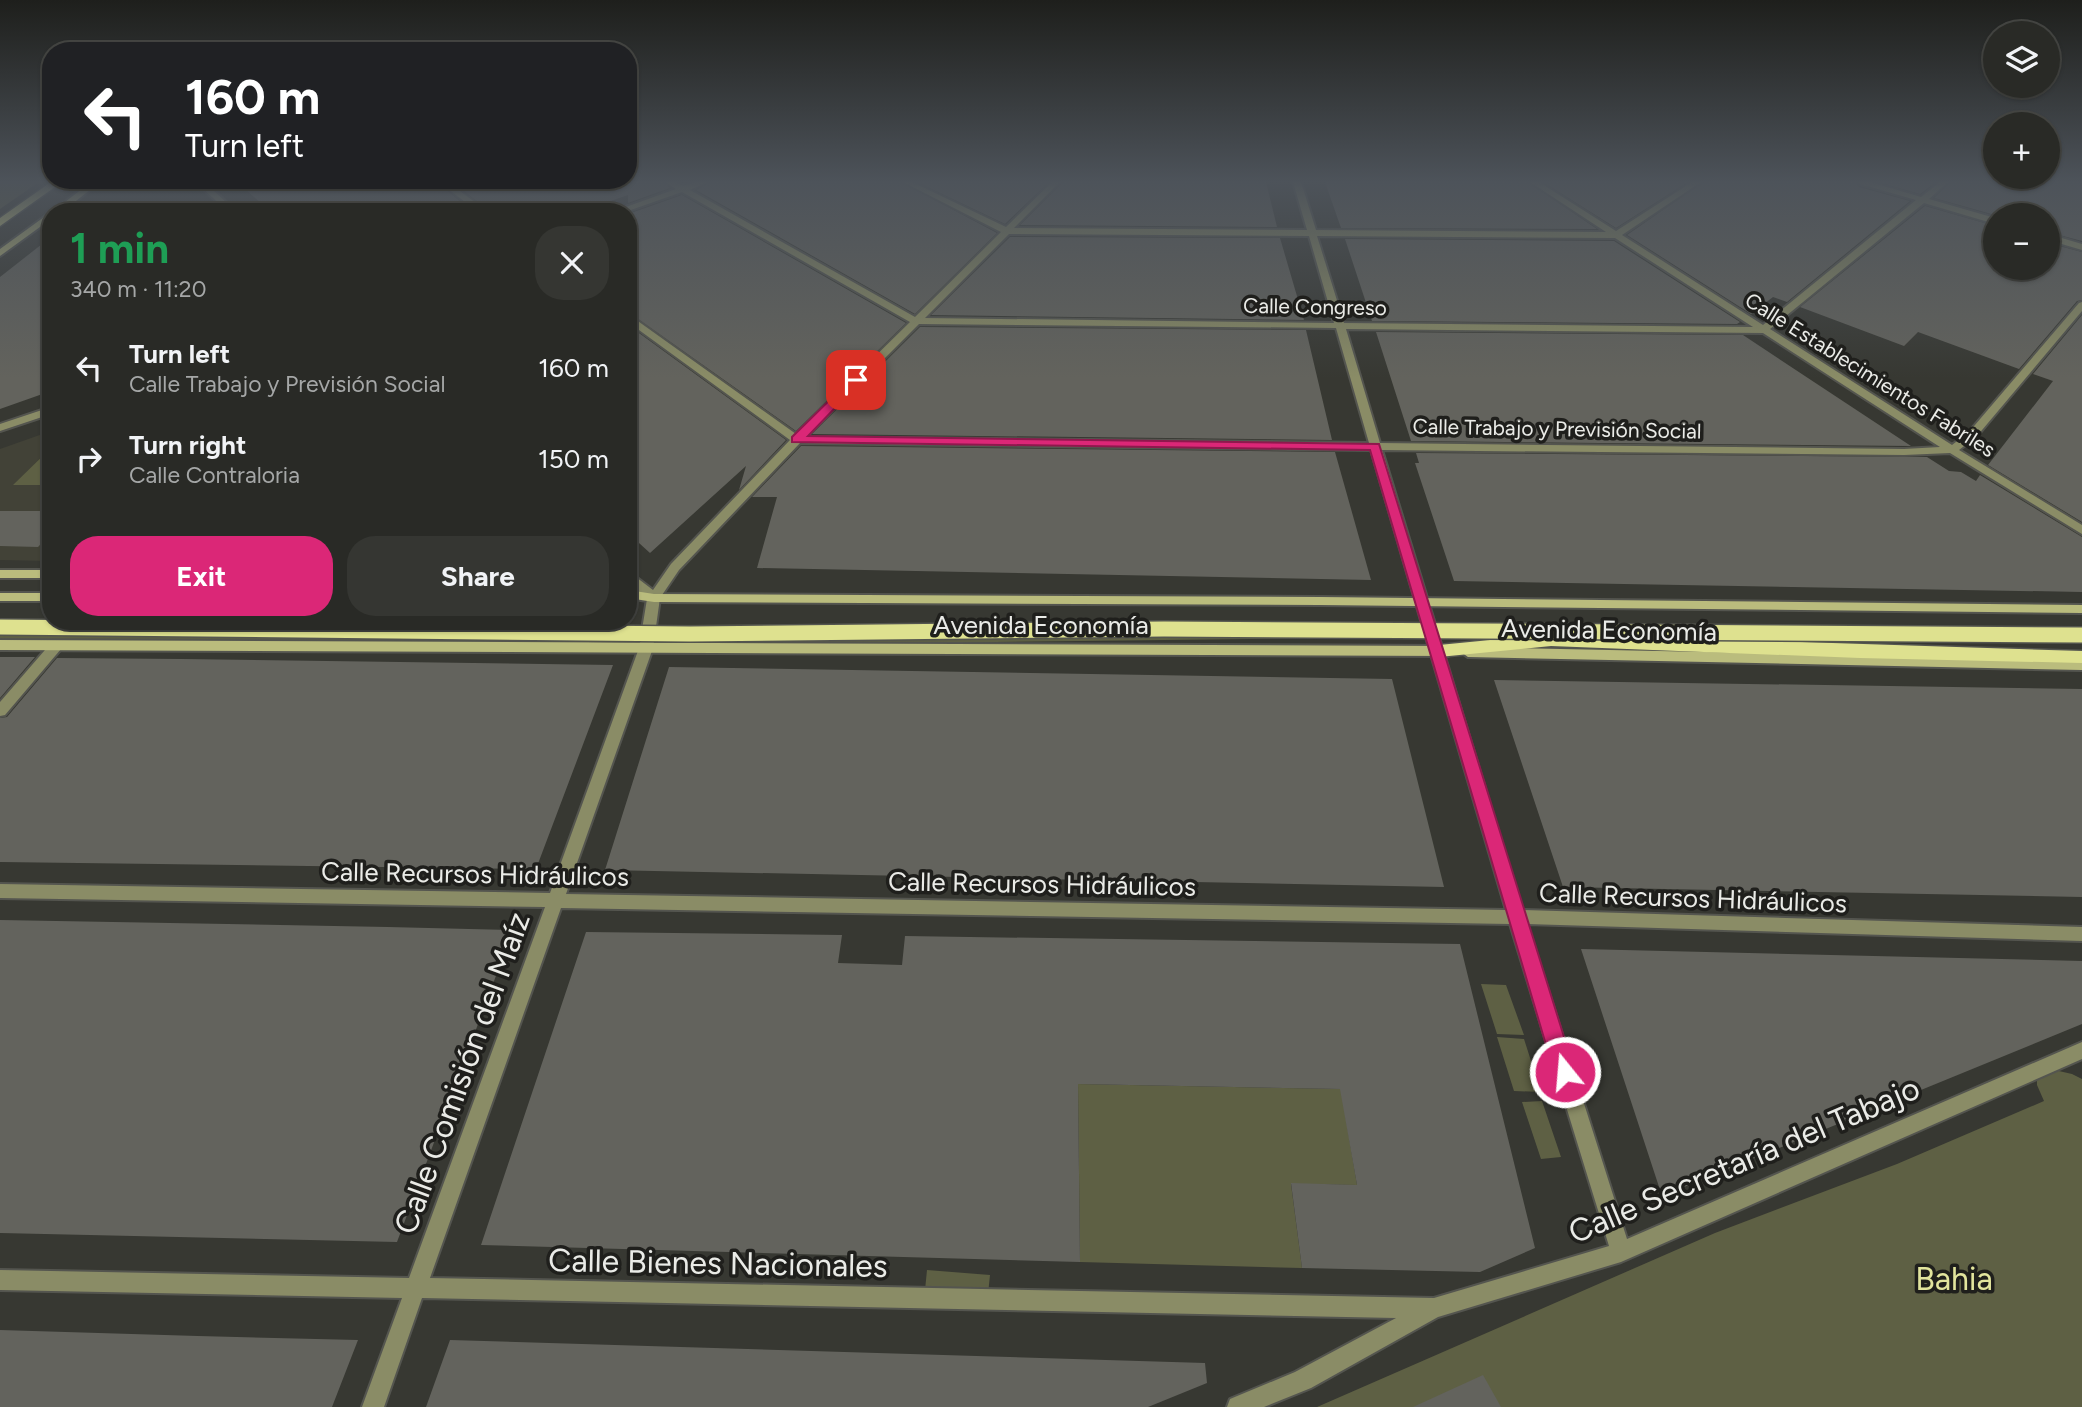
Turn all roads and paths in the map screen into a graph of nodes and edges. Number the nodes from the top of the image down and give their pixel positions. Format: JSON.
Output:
{"nodes":[{"id":1,"x":786,"y":248,"type":"edge"},
{"id":2,"x":990,"y":248,"type":"edge"},
{"id":3,"x":1318,"y":248,"type":"edge"},
{"id":4,"x":1636,"y":248,"type":"edge"},
{"id":5,"x":1864,"y":248,"type":"edge"},
{"id":6,"x":2082,"y":305,"type":"edge"},
{"id":7,"x":915,"y":321,"type":"junction"},
{"id":8,"x":637,"y":324,"type":"edge"},
{"id":9,"x":1341,"y":327,"type":"junction"},
{"id":10,"x":1763,"y":330,"type":"junction"},
{"id":11,"x":42,"y":414,"type":"edge"},
{"id":12,"x":0,"y":428,"type":"edge"},
{"id":13,"x":797,"y":440,"type":"junction"},
{"id":14,"x":1375,"y":446,"type":"junction"},
{"id":15,"x":1952,"y":450,"type":"junction"},
{"id":16,"x":2082,"y":530,"type":"edge"},
{"id":17,"x":0,"y":574,"type":"edge"},
{"id":18,"x":42,"y":575,"type":"edge"},
{"id":19,"x":637,"y":583,"type":"edge"},
{"id":20,"x":0,"y":597,"type":"edge"},
{"id":21,"x":42,"y":597,"type":"edge"},
{"id":22,"x":637,"y":597,"type":"edge"},
{"id":23,"x":654,"y":598,"type":"junction"},
{"id":24,"x":1424,"y":602,"type":"junction"},
{"id":25,"x":2082,"y":609,"type":"edge"},
{"id":26,"x":0,"y":627,"type":"edge"},
{"id":27,"x":42,"y":627,"type":"edge"},
{"id":28,"x":290,"y":630,"type":"edge"},
{"id":29,"x":2082,"y":635,"type":"edge"},
{"id":30,"x":0,"y":645,"type":"edge"},
{"id":31,"x":56,"y":646,"type":"junction"},
{"id":32,"x":646,"y":648,"type":"junction"},
{"id":33,"x":1439,"y":651,"type":"junction"},
{"id":34,"x":2082,"y":657,"type":"edge"},
{"id":35,"x":2082,"y":665,"type":"edge"},
{"id":36,"x":0,"y":711,"type":"edge"},
{"id":37,"x":0,"y":891,"type":"edge"},
{"id":38,"x":557,"y":899,"type":"junction"},
{"id":39,"x":1516,"y":917,"type":"junction"},
{"id":40,"x":2082,"y":934,"type":"edge"},
{"id":41,"x":2082,"y":1050,"type":"edge"},
{"id":42,"x":1622,"y":1252,"type":"junction"},
{"id":43,"x":0,"y":1280,"type":"edge"},
{"id":44,"x":415,"y":1289,"type":"junction"},
{"id":45,"x":1434,"y":1308,"type":"junction"},
{"id":46,"x":373,"y":1407,"type":"edge"},
{"id":47,"x":1238,"y":1407,"type":"edge"}],
"edges":[{"from":1,"to":7,"type":"street","name":"Calle Congreso"},
{"from":2,"to":7,"type":"street"},
{"from":3,"to":9,"type":"street"},
{"from":4,"to":10,"type":"street","name":"Calle Establecimientos Fabriles"},
{"from":5,"to":10,"type":"street"},
{"from":6,"to":15,"type":"street"},
{"from":7,"to":9,"type":"street","name":"Calle Congreso"},
{"from":7,"to":13,"type":"street"},
{"from":8,"to":13,"type":"street"},
{"from":9,"to":10,"type":"street","name":"Calle Congreso"},
{"from":9,"to":14,"type":"street"},
{"from":10,"to":15,"type":"street","name":"Calle Establecimientos Fabriles"},
{"from":11,"to":12,"type":"street"},
{"from":13,"to":14,"type":"street","name":"Calle Trabajo y Previsión Social"},
{"from":13,"to":23,"type":"street"},
{"from":14,"to":15,"type":"street","name":"Calle Trabajo y Previsión Social"},
{"from":14,"to":24,"type":"street"},
{"from":15,"to":16,"type":"street","name":"Calle Establecimientos Fabriles"},
{"from":17,"to":18,"type":"main road"},
{"from":19,"to":23,"type":"street"},
{"from":20,"to":21,"type":"main road"},
{"from":22,"to":23,"type":"main road","name":"Avenida Economía"},
{"from":23,"to":24,"type":"main road","name":"Avenida Economía"},
{"from":23,"to":32,"type":"street","name":"Calle Comisión del Maíz"},
{"from":24,"to":25,"type":"main road","name":"Avenida Economía"},
{"from":24,"to":33,"type":"street"},
{"from":26,"to":27,"type":"main road","bridge":true},
{"from":28,"to":29,"type":"main road","bridge":true},
{"from":30,"to":31,"type":"main road","name":"Avenida Economía"},
{"from":31,"to":32,"type":"main road","name":"Avenida Economía"},
{"from":31,"to":36,"type":"street"},
{"from":32,"to":33,"type":"main road","name":"Avenida Economía"},
{"from":32,"to":38,"type":"street","name":"Calle Comisión del Maíz"},
{"from":33,"to":34,"type":"main road"},
{"from":33,"to":35,"type":"main road","name":"Avenida Economía"},
{"from":33,"to":39,"type":"street"},
{"from":37,"to":38,"type":"street","name":"Calle Recursos Hidráulicos"},
{"from":38,"to":39,"type":"street","name":"Calle Recursos Hidráulicos"},
{"from":38,"to":44,"type":"street","name":"Calle Comisión del Maíz"},
{"from":39,"to":40,"type":"street","name":"Calle Recursos Hidráulicos"},
{"from":39,"to":42,"type":"street"},
{"from":41,"to":42,"type":"street","name":"Calle Secretaría del Tabajo"},
{"from":42,"to":45,"type":"street","name":"Calle Secretaría del Tabajo"},
{"from":43,"to":44,"type":"street","name":"Calle Bienes Nacionales"},
{"from":44,"to":45,"type":"street","name":"Calle Bienes Nacionales"},
{"from":44,"to":46,"type":"street","name":"Calle Comisión del Maíz"},
{"from":45,"to":47,"type":"street","name":"Calle Secretaría del Tabajo"}]}
